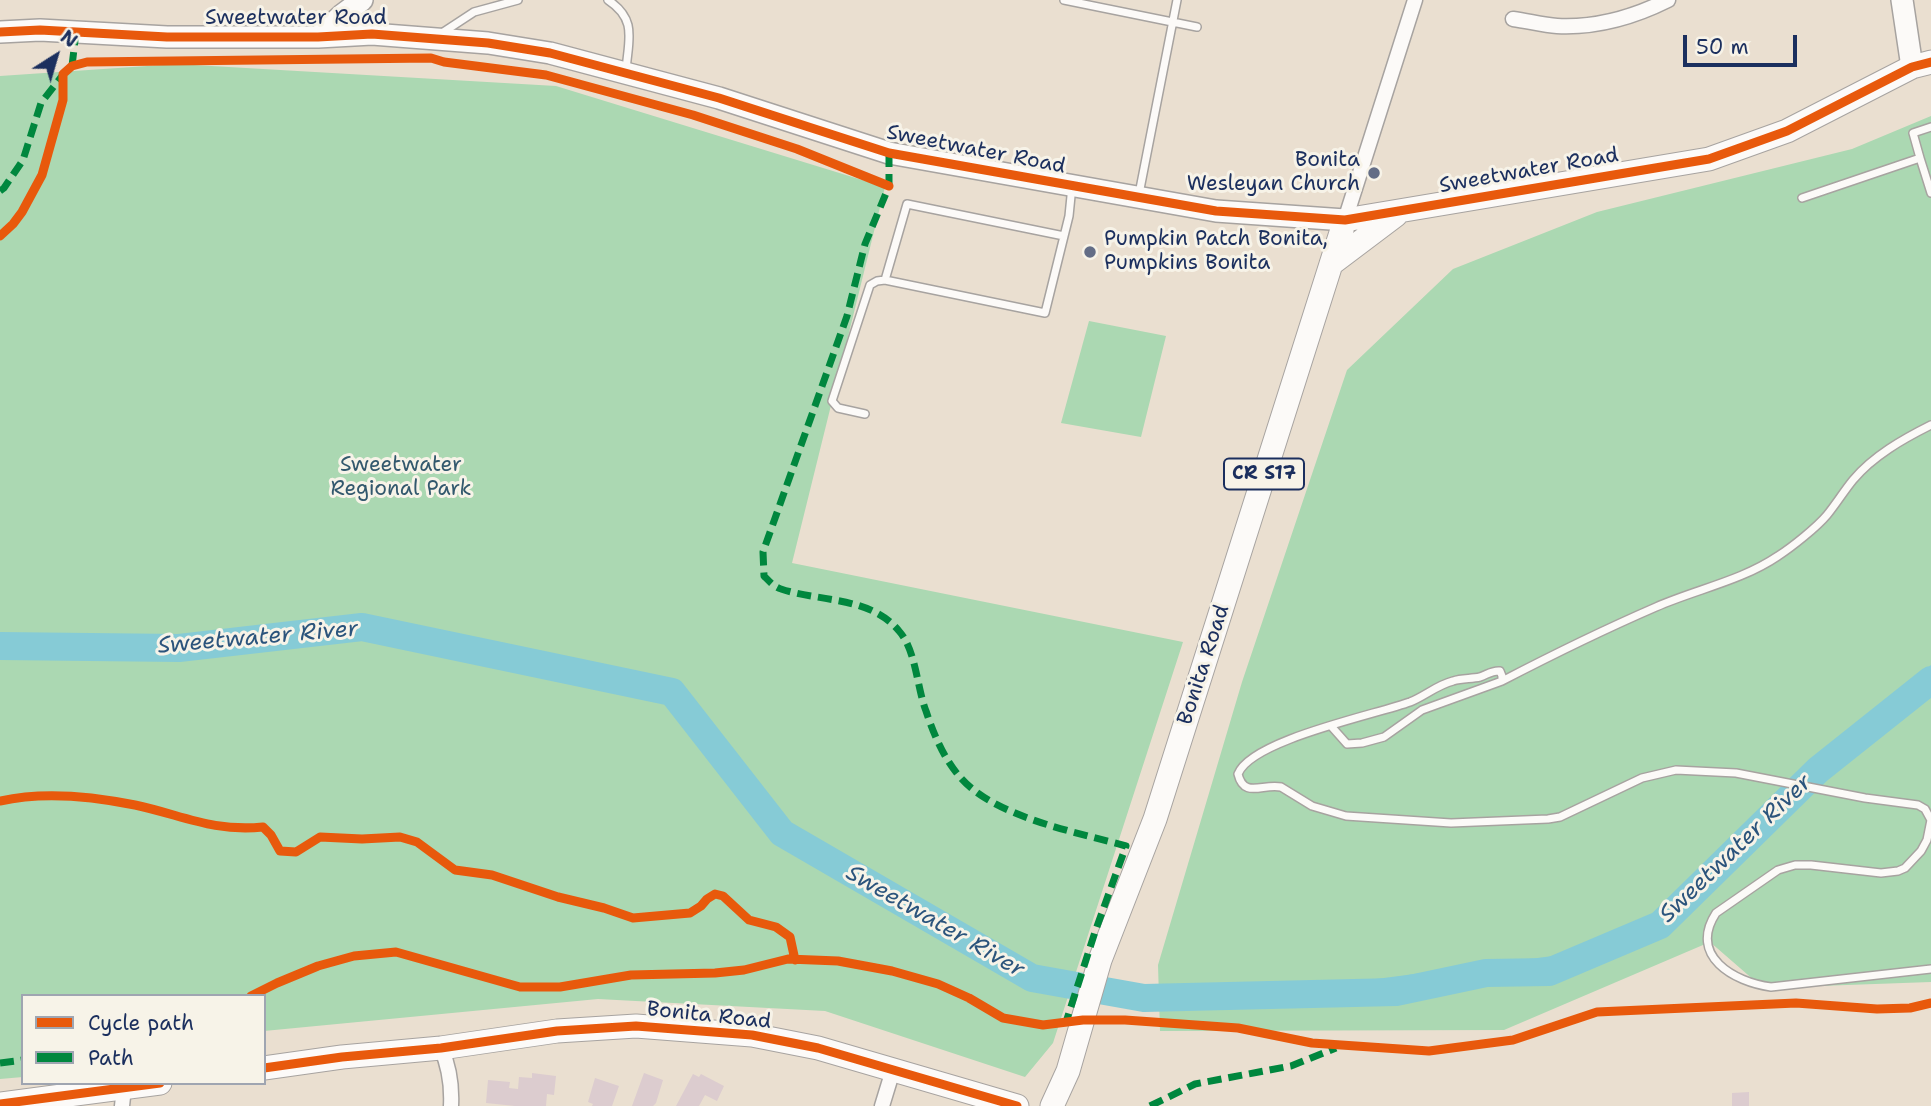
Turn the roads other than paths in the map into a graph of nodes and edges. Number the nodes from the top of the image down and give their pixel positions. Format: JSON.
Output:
{"nodes":[{"id":1,"x":362,"y":0,"type":"edge"},
{"id":2,"x":518,"y":0,"type":"edge"},
{"id":3,"x":608,"y":0,"type":"edge"},
{"id":4,"x":1064,"y":0,"type":"edge"},
{"id":5,"x":1177,"y":0,"type":"edge"},
{"id":6,"x":1415,"y":0,"type":"edge"},
{"id":7,"x":1668,"y":0,"type":"edge"},
{"id":8,"x":1902,"y":0,"type":"edge"},
{"id":9,"x":1513,"y":19,"type":"dead end"},
{"id":10,"x":1172,"y":21,"type":"junction"},
{"id":11,"x":1197,"y":27,"type":"dead end"},
{"id":12,"x":0,"y":32,"type":"edge"},
{"id":13,"x":318,"y":37,"type":"junction"},
{"id":14,"x":433,"y":39,"type":"junction"},
{"id":15,"x":1922,"y":64,"type":"edge"},
{"id":16,"x":625,"y":73,"type":"junction"},
{"id":17,"x":1931,"y":127,"type":"edge"},
{"id":18,"x":1920,"y":158,"type":"junction"},
{"id":19,"x":1928,"y":173,"type":"edge"},
{"id":20,"x":1072,"y":186,"type":"junction"},
{"id":21,"x":1931,"y":194,"type":"edge"},
{"id":22,"x":1138,"y":198,"type":"junction"},
{"id":23,"x":1802,"y":198,"type":"dead end"},
{"id":24,"x":1401,"y":211,"type":"junction"},
{"id":25,"x":1345,"y":220,"type":"junction"},
{"id":26,"x":1064,"y":236,"type":"junction"},
{"id":27,"x":1331,"y":264,"type":"junction"},
{"id":28,"x":885,"y":280,"type":"junction"},
{"id":29,"x":865,"y":414,"type":"dead end"},
{"id":30,"x":1931,"y":425,"type":"edge"},
{"id":31,"x":1502,"y":681,"type":"junction"},
{"id":32,"x":1331,"y":726,"type":"junction"},
{"id":33,"x":1931,"y":969,"type":"edge"},
{"id":34,"x":441,"y":1048,"type":"junction"},
{"id":35,"x":266,"y":1068,"type":"edge"},
{"id":36,"x":893,"y":1070,"type":"junction"},
{"id":37,"x":155,"y":1085,"type":"edge"},
{"id":38,"x":123,"y":1097,"type":"edge"},
{"id":39,"x":0,"y":1104,"type":"edge"},
{"id":40,"x":450,"y":1106,"type":"edge"},
{"id":41,"x":883,"y":1106,"type":"edge"},
{"id":42,"x":1017,"y":1106,"type":"edge"},
{"id":43,"x":1052,"y":1106,"type":"edge"}],
"edges":[{"from":1,"to":13,"type":"main road"},
{"from":2,"to":14,"type":"lane"},
{"from":3,"to":16,"type":"lane"},
{"from":4,"to":10,"type":"lane"},
{"from":5,"to":10,"type":"lane"},
{"from":6,"to":25,"type":"street"},
{"from":7,"to":9,"type":"street"},
{"from":8,"to":15,"type":"main road"},
{"from":10,"to":11,"type":"lane"},
{"from":10,"to":22,"type":"lane"},
{"from":12,"to":13,"type":"main road","name":"Sweetwater Road"},
{"from":13,"to":14,"type":"main road","name":"Sweetwater Road"},
{"from":14,"to":16,"type":"main road","name":"Sweetwater Road"},
{"from":15,"to":24,"type":"main road","name":"Sweetwater Road"},
{"from":16,"to":20,"type":"main road","name":"Sweetwater Road"},
{"from":17,"to":18,"type":"lane"},
{"from":18,"to":19,"type":"lane"},
{"from":18,"to":23,"type":"lane"},
{"from":19,"to":21,"type":"lane"},
{"from":20,"to":22,"type":"main road","name":"Sweetwater Road"},
{"from":20,"to":26,"type":"lane"},
{"from":22,"to":25,"type":"main road","name":"Sweetwater Road"},
{"from":24,"to":25,"type":"main road","name":"Sweetwater Road"},
{"from":24,"to":27,"type":"main road"},
{"from":25,"to":27,"type":"main road","name":"Bonita Road","number":"CR S17"},
{"from":26,"to":28,"type":"lane"},
{"from":26,"to":28,"type":"lane"},
{"from":27,"to":43,"type":"main road","name":"Bonita Road","number":"CR S17"},
{"from":28,"to":29,"type":"lane"},
{"from":30,"to":31,"type":"lane"},
{"from":31,"to":32,"type":"lane"},
{"from":31,"to":32,"type":"lane"},
{"from":32,"to":33,"type":"lane"},
{"from":34,"to":35,"type":"main road","name":"Bonita Road"},
{"from":34,"to":36,"type":"main road","name":"Bonita Road"},
{"from":34,"to":40,"type":"street"},
{"from":36,"to":41,"type":"street"},
{"from":36,"to":42,"type":"main road","name":"Bonita Road"},
{"from":37,"to":38,"type":"main road"},
{"from":38,"to":39,"type":"main road"}]}
